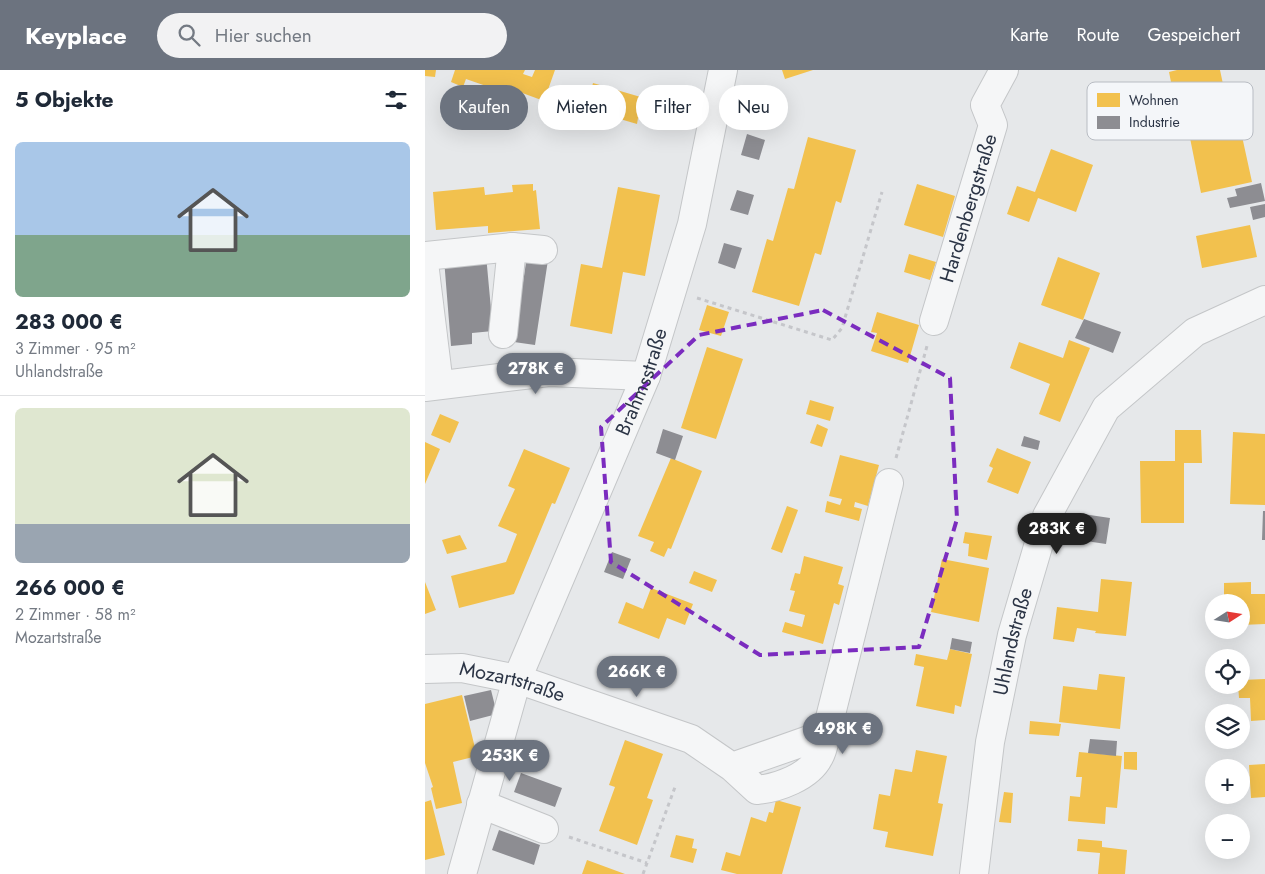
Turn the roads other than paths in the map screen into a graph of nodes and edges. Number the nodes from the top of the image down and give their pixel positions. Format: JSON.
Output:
{"nodes":[{"id":1,"x":723,"y":70,"type":"edge"},
{"id":2,"x":1004,"y":70,"type":"edge"},
{"id":3,"x":512,"y":248,"type":"junction"},
{"id":4,"x":543,"y":250,"type":"dead end"},
{"id":5,"x":425,"y":256,"type":"edge"},
{"id":6,"x":425,"y":271,"type":"edge"},
{"id":7,"x":1265,"y":300,"type":"edge"},
{"id":8,"x":934,"y":321,"type":"road end"},
{"id":9,"x":503,"y":334,"type":"dead end"},
{"id":10,"x":646,"y":376,"type":"junction"},
{"id":11,"x":432,"y":386,"type":"edge"},
{"id":12,"x":889,"y":483,"type":"road end"},
{"id":13,"x":425,"y":669,"type":"edge"},
{"id":14,"x":517,"y":679,"type":"junction"},
{"id":15,"x":481,"y":804,"type":"junction"},
{"id":16,"x":544,"y":828,"type":"road end"},
{"id":17,"x":461,"y":874,"type":"edge"},
{"id":18,"x":974,"y":874,"type":"edge"}],
"edges":[{"from":1,"to":10,"type":"street","name":"Brahmsstraße"},
{"from":2,"to":8,"type":"street","name":"Hardenbergstraße"},
{"from":3,"to":4,"type":"street"},
{"from":3,"to":5,"type":"street"},
{"from":3,"to":9,"type":"street"},
{"from":6,"to":11,"type":"street"},
{"from":7,"to":18,"type":"street","name":"Uhlandstraße"},
{"from":10,"to":11,"type":"street"},
{"from":10,"to":14,"type":"street","name":"Brahmsstraße"},
{"from":12,"to":14,"type":"street","name":"Mozartstraße"},
{"from":13,"to":14,"type":"street","name":"Mozartstraße"},
{"from":14,"to":15,"type":"street","name":"Brahmsstraße"},
{"from":15,"to":16,"type":"street"},
{"from":15,"to":17,"type":"street","name":"Brahmsstraße"}]}
